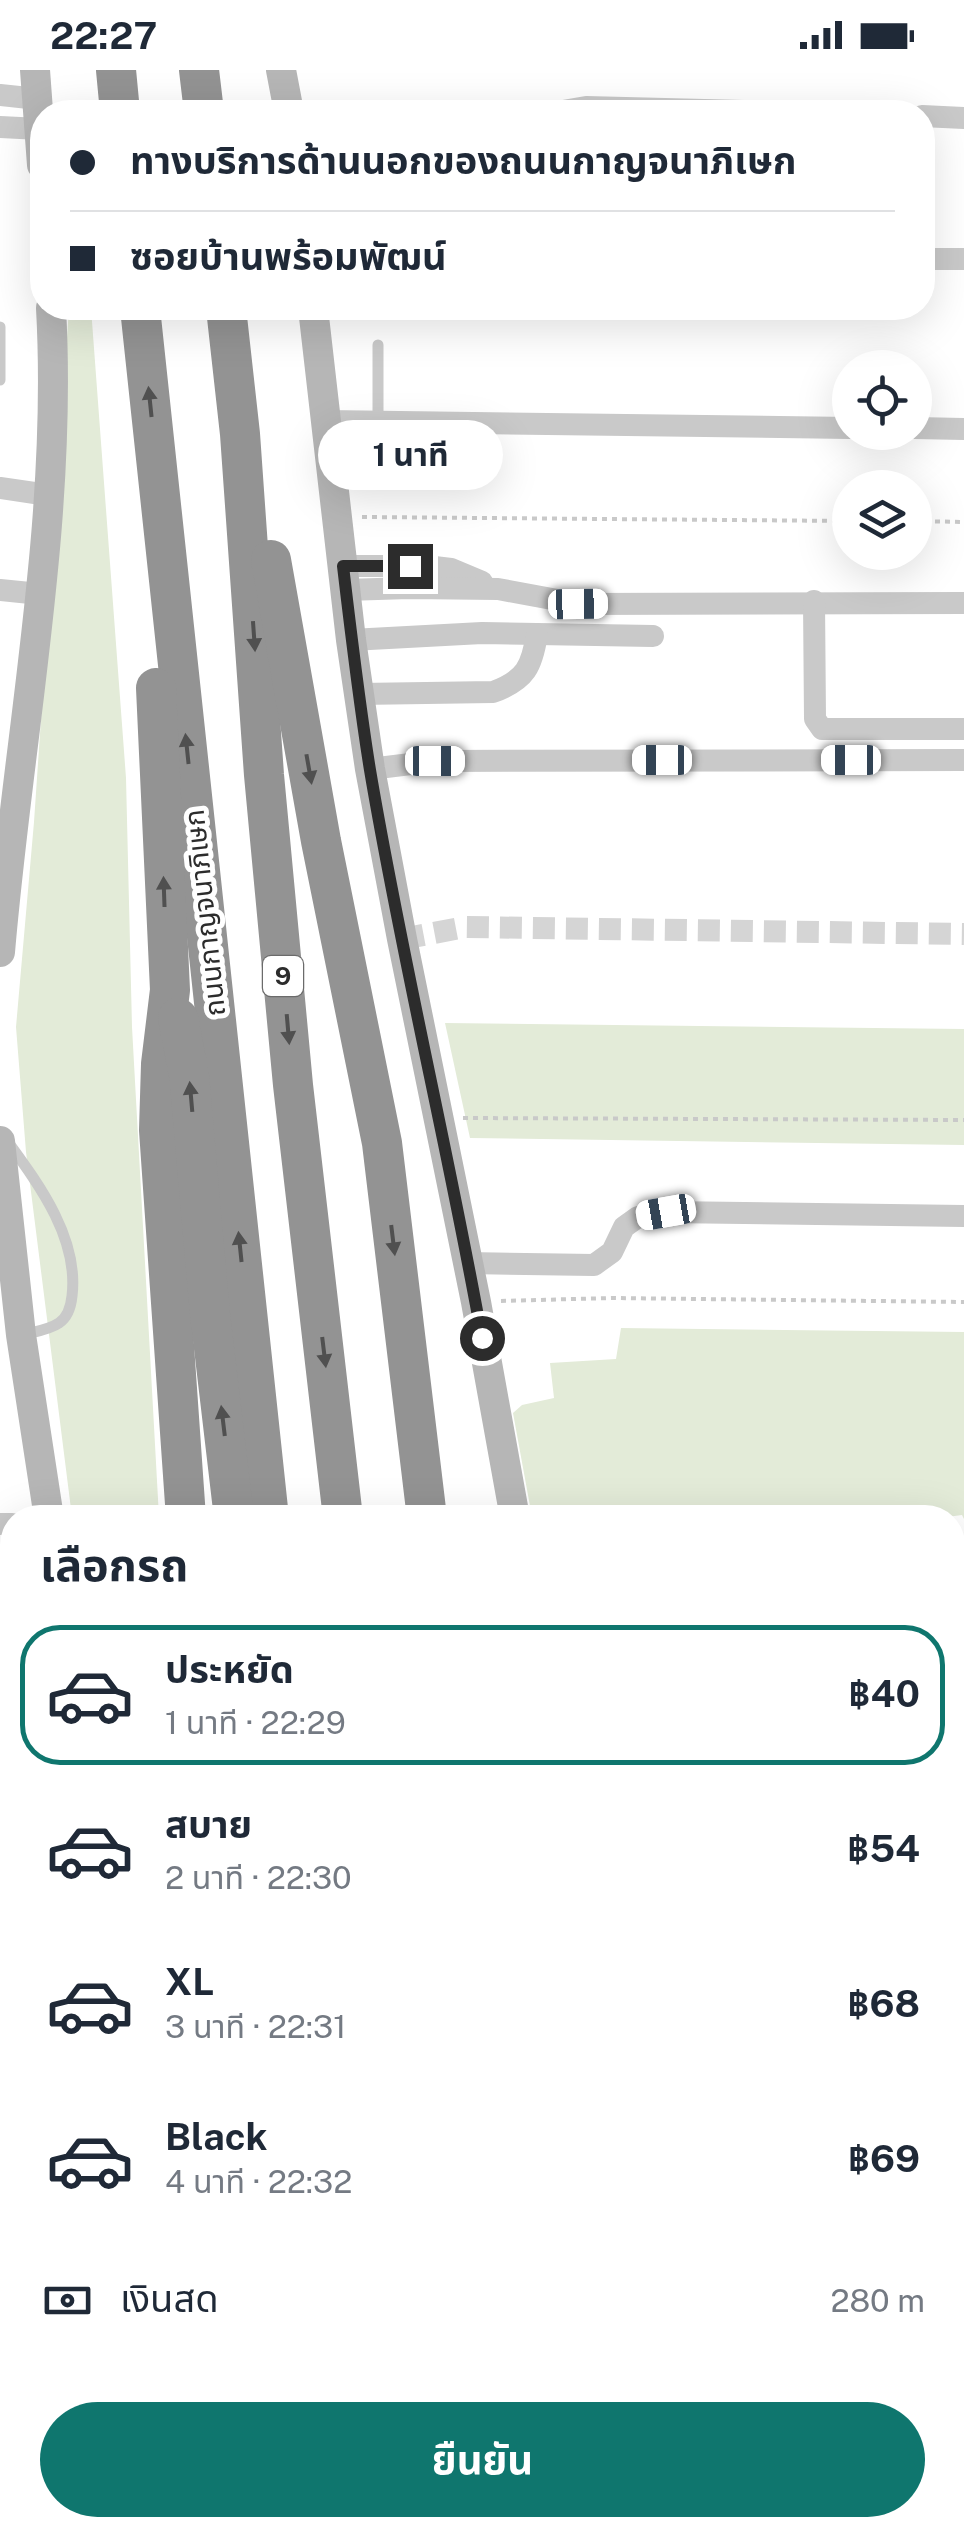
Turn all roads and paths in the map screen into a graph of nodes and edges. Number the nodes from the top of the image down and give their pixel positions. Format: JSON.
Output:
{"nodes":[{"id":1,"x":116,"y":70,"type":"edge"},
{"id":2,"x":199,"y":70,"type":"edge"},
{"id":3,"x":282,"y":70,"type":"edge"},
{"id":4,"x":0,"y":94,"type":"edge"},
{"id":5,"x":38,"y":99,"type":"edge"},
{"id":6,"x":119,"y":100,"type":"edge"},
{"id":7,"x":203,"y":100,"type":"edge"},
{"id":8,"x":286,"y":100,"type":"edge"},
{"id":9,"x":30,"y":105,"type":"edge"},
{"id":10,"x":935,"y":117,"type":"edge"},
{"id":11,"x":964,"y":118,"type":"edge"},
{"id":12,"x":0,"y":127,"type":"edge"},
{"id":13,"x":935,"y":258,"type":"edge"},
{"id":14,"x":964,"y":259,"type":"edge"},
{"id":15,"x":51,"y":320,"type":"edge"},
{"id":16,"x":141,"y":320,"type":"edge"},
{"id":17,"x":227,"y":320,"type":"edge"},
{"id":18,"x":314,"y":320,"type":"edge"},
{"id":19,"x":0,"y":328,"type":"edge"},
{"id":20,"x":378,"y":345,"type":"dead end"},
{"id":21,"x":0,"y":380,"type":"edge"},
{"id":22,"x":326,"y":421,"type":"junction"},
{"id":23,"x":378,"y":423,"type":"junction"},
{"id":24,"x":832,"y":428,"type":"edge"},
{"id":25,"x":932,"y":428,"type":"edge"},
{"id":26,"x":964,"y":429,"type":"edge"},
{"id":27,"x":240,"y":434,"type":"junction"},
{"id":28,"x":0,"y":488,"type":"edge"},
{"id":29,"x":48,"y":495,"type":"junction"},
{"id":30,"x":160,"y":496,"type":"junction"},
{"id":31,"x":338,"y":516,"type":"junction"},
{"id":32,"x":832,"y":521,"type":"edge"},
{"id":33,"x":932,"y":522,"type":"edge"},
{"id":34,"x":964,"y":522,"type":"edge"},
{"id":35,"x":345,"y":578,"type":"junction"},
{"id":36,"x":0,"y":590,"type":"edge"},
{"id":37,"x":40,"y":594,"type":"junction"},
{"id":38,"x":814,"y":601,"type":"junction"},
{"id":39,"x":964,"y":602,"type":"edge"},
{"id":40,"x":537,"y":634,"type":"junction"},
{"id":41,"x":653,"y":636,"type":"dead end"},
{"id":42,"x":351,"y":640,"type":"junction"},
{"id":43,"x":359,"y":694,"type":"junction"},
{"id":44,"x":964,"y":729,"type":"edge"},
{"id":45,"x":964,"y":760,"type":"edge"},
{"id":46,"x":370,"y":769,"type":"junction"},
{"id":47,"x":3,"y":883,"type":"edge"},
{"id":48,"x":0,"y":952,"type":"edge"},
{"id":49,"x":170,"y":990,"type":"junction"},
{"id":50,"x":438,"y":1118,"type":"junction"},
{"id":51,"x":964,"y":1120,"type":"edge"},
{"id":52,"x":0,"y":1130,"type":"edge"},
{"id":53,"x":0,"y":1140,"type":"edge"},
{"id":54,"x":964,"y":1216,"type":"edge"},
{"id":55,"x":467,"y":1263,"type":"junction"},
{"id":56,"x":476,"y":1302,"type":"junction"},
{"id":57,"x":964,"y":1302,"type":"edge"},
{"id":58,"x":21,"y":1336,"type":"junction"},
{"id":59,"x":47,"y":1505,"type":"edge"},
{"id":60,"x":185,"y":1505,"type":"edge"},
{"id":61,"x":232,"y":1505,"type":"edge"},
{"id":62,"x":268,"y":1505,"type":"edge"},
{"id":63,"x":341,"y":1505,"type":"edge"},
{"id":64,"x":426,"y":1505,"type":"edge"},
{"id":65,"x":513,"y":1505,"type":"edge"}],
"edges":[{"from":1,"to":6,"type":"highway"},
{"from":2,"to":7,"type":"highway"},
{"from":3,"to":8,"type":"main road"},
{"from":4,"to":5,"type":"street"},
{"from":9,"to":12,"type":"street"},
{"from":10,"to":11,"type":"street"},
{"from":13,"to":14,"type":"street"},
{"from":15,"to":29,"type":"main road"},
{"from":30,"to":16,"type":"highway","name":"ถนนกาญจนาภิเษก","one_way":true},
{"from":17,"to":27,"type":"highway","number":"9"},
{"from":18,"to":22,"type":"main road"},
{"from":19,"to":21,"type":"lane"},
{"from":20,"to":23,"type":"lane"},
{"from":22,"to":23,"type":"street"},
{"from":22,"to":31,"type":"main road"},
{"from":23,"to":24,"type":"street"},
{"from":25,"to":26,"type":"street"},
{"from":27,"to":63,"type":"highway","number":"9","one_way":true},
{"from":27,"to":64,"type":"highway","one_way":true},
{"from":28,"to":29,"type":"street"},
{"from":29,"to":37,"type":"main road"},
{"from":49,"to":30,"type":"highway","one_way":true},
{"from":62,"to":30,"type":"highway","name":"ถนนกาญจนาภิเษก","one_way":true},
{"from":31,"to":32,"type":"path"},
{"from":31,"to":35,"type":"main road"},
{"from":33,"to":34,"type":"path"},
{"from":35,"to":38,"type":"street"},
{"from":35,"to":42,"type":"main road"},
{"from":36,"to":37,"type":"street"},
{"from":37,"to":47,"type":"main road"},
{"from":38,"to":39,"type":"street"},
{"from":38,"to":44,"type":"street"},
{"from":40,"to":41,"type":"street"},
{"from":40,"to":42,"type":"street"},
{"from":40,"to":43,"type":"street"},
{"from":42,"to":43,"type":"main road"},
{"from":43,"to":46,"type":"main road"},
{"from":45,"to":46,"type":"street"},
{"from":46,"to":50,"type":"main road"},
{"from":47,"to":48,"type":"main road"},
{"from":49,"to":60,"type":"highway"},
{"from":61,"to":49,"type":"highway","one_way":true},
{"from":50,"to":51,"type":"path"},
{"from":50,"to":55,"type":"main road"},
{"from":52,"to":58,"type":"lane"},
{"from":53,"to":58,"type":"main road"},
{"from":54,"to":55,"type":"street"},
{"from":55,"to":56,"type":"main road"},
{"from":56,"to":57,"type":"path"},
{"from":56,"to":65,"type":"main road"},
{"from":58,"to":59,"type":"main road"}]}
